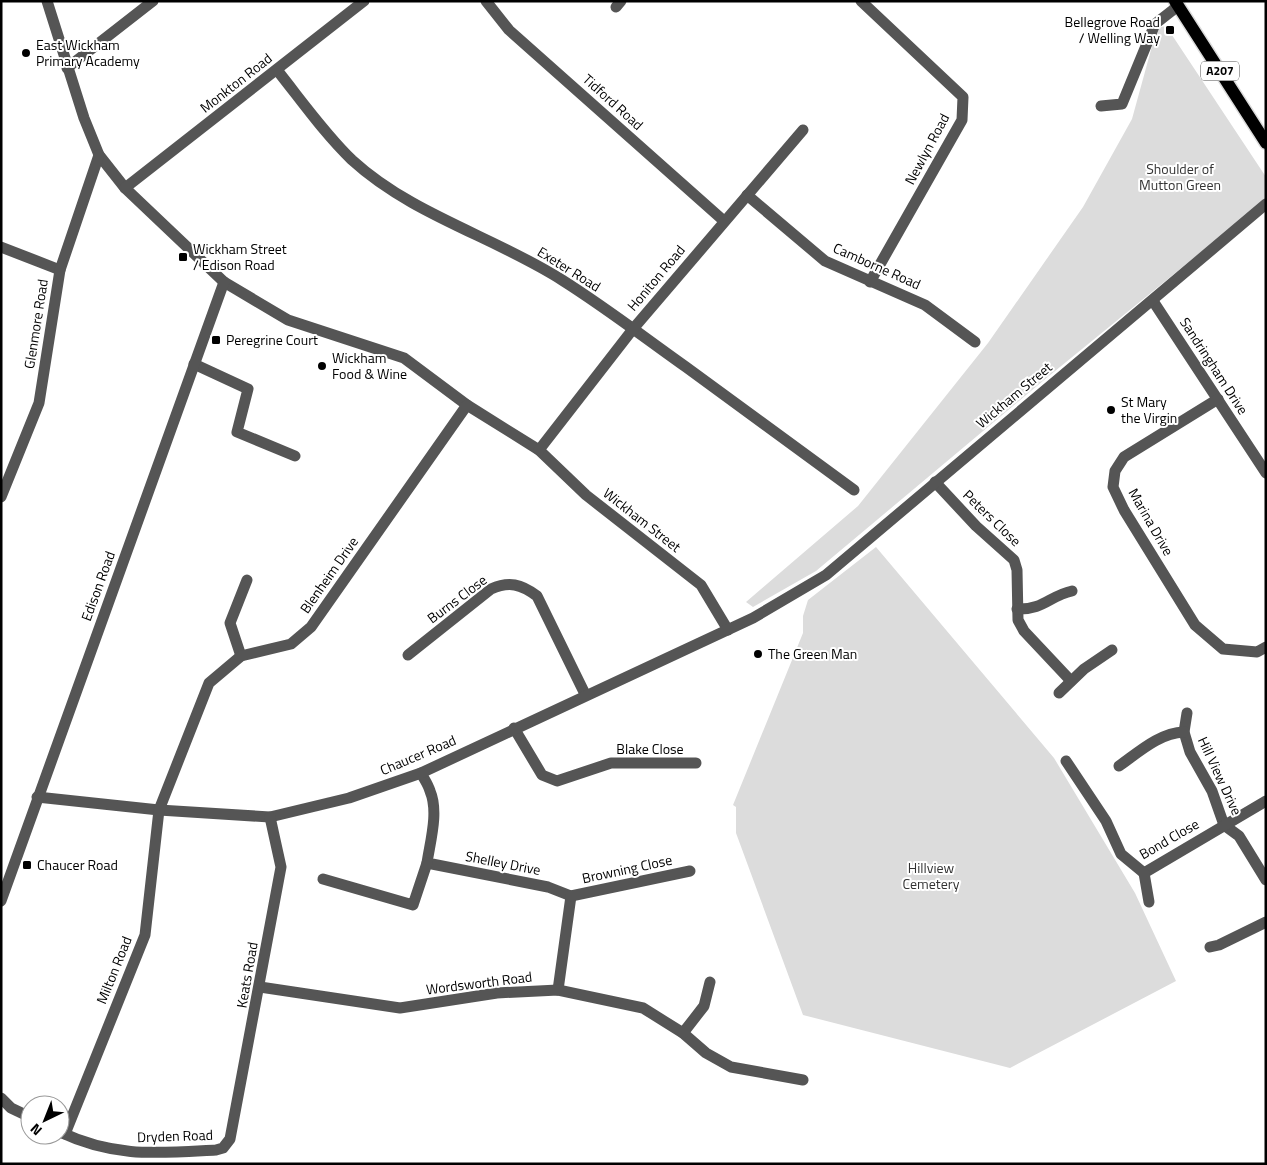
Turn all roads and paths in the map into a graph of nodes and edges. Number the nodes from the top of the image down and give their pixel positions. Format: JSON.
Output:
{"nodes":[{"id":1,"x":47,"y":1,"type":"edge"},
{"id":2,"x":153,"y":1,"type":"edge"},
{"id":3,"x":364,"y":1,"type":"edge"},
{"id":4,"x":486,"y":1,"type":"edge"},
{"id":5,"x":861,"y":1,"type":"edge"},
{"id":6,"x":1176,"y":4,"type":"edge"},
{"id":7,"x":68,"y":68,"type":"junction"},
{"id":8,"x":277,"y":70,"type":"junction"},
{"id":9,"x":1101,"y":106,"type":"dead end"},
{"id":10,"x":803,"y":130,"type":"dead end"},
{"id":11,"x":1266,"y":143,"type":"edge"},
{"id":12,"x":99,"y":155,"type":"junction"},
{"id":13,"x":125,"y":188,"type":"junction"},
{"id":14,"x":747,"y":194,"type":"junction"},
{"id":15,"x":1266,"y":204,"type":"edge"},
{"id":16,"x":724,"y":221,"type":"junction"},
{"id":17,"x":1,"y":247,"type":"edge"},
{"id":18,"x":60,"y":270,"type":"junction"},
{"id":19,"x":224,"y":282,"type":"junction"},
{"id":20,"x":870,"y":282,"type":"junction"},
{"id":21,"x":1153,"y":300,"type":"junction"},
{"id":22,"x":632,"y":328,"type":"junction"},
{"id":23,"x":975,"y":342,"type":"dead end"},
{"id":24,"x":194,"y":364,"type":"junction"},
{"id":25,"x":1218,"y":399,"type":"junction"},
{"id":26,"x":466,"y":405,"type":"junction"},
{"id":27,"x":540,"y":450,"type":"junction"},
{"id":28,"x":295,"y":456,"type":"dead end"},
{"id":29,"x":1266,"y":473,"type":"edge"},
{"id":30,"x":935,"y":482,"type":"junction"},
{"id":31,"x":854,"y":490,"type":"dead end"},
{"id":32,"x":1,"y":498,"type":"edge"},
{"id":33,"x":247,"y":580,"type":"dead end"},
{"id":34,"x":1072,"y":591,"type":"dead end"},
{"id":35,"x":1017,"y":609,"type":"junction"},
{"id":36,"x":728,"y":630,"type":"junction"},
{"id":37,"x":1266,"y":647,"type":"edge"},
{"id":38,"x":1112,"y":650,"type":"dead end"},
{"id":39,"x":408,"y":655,"type":"dead end"},
{"id":40,"x":241,"y":656,"type":"junction"},
{"id":41,"x":1071,"y":681,"type":"junction"},
{"id":42,"x":1059,"y":693,"type":"dead end"},
{"id":43,"x":585,"y":694,"type":"junction"},
{"id":44,"x":1187,"y":713,"type":"dead end"},
{"id":45,"x":514,"y":728,"type":"junction"},
{"id":46,"x":1184,"y":732,"type":"junction"},
{"id":47,"x":1066,"y":761,"type":"dead end"},
{"id":48,"x":696,"y":764,"type":"dead end"},
{"id":49,"x":1119,"y":766,"type":"dead end"},
{"id":50,"x":421,"y":773,"type":"junction"},
{"id":51,"x":37,"y":797,"type":"junction"},
{"id":52,"x":1266,"y":800,"type":"edge"},
{"id":53,"x":159,"y":810,"type":"junction"},
{"id":54,"x":270,"y":817,"type":"junction"},
{"id":55,"x":1224,"y":825,"type":"junction"},
{"id":56,"x":427,"y":863,"type":"junction"},
{"id":57,"x":690,"y":871,"type":"dead end"},
{"id":58,"x":1144,"y":873,"type":"junction"},
{"id":59,"x":323,"y":879,"type":"dead end"},
{"id":60,"x":1266,"y":880,"type":"edge"},
{"id":61,"x":571,"y":896,"type":"junction"},
{"id":62,"x":1,"y":900,"type":"edge"},
{"id":63,"x":1149,"y":902,"type":"dead end"},
{"id":64,"x":1266,"y":922,"type":"edge"},
{"id":65,"x":1210,"y":947,"type":"dead end"},
{"id":66,"x":710,"y":982,"type":"dead end"},
{"id":67,"x":260,"y":987,"type":"junction"},
{"id":68,"x":558,"y":990,"type":"junction"},
{"id":69,"x":683,"y":1033,"type":"junction"},
{"id":70,"x":803,"y":1080,"type":"dead end"},
{"id":71,"x":1,"y":1098,"type":"edge"},
{"id":72,"x":20,"y":1112,"type":"edge"},
{"id":73,"x":70,"y":1116,"type":"edge"},
{"id":74,"x":70,"y":1136,"type":"edge"},
{"id":75,"x":230,"y":1139,"type":"joint"}],
"edges":[{"from":1,"to":7,"type":"street","name":"Wickham Street"},
{"from":2,"to":7,"type":"street"},
{"from":3,"to":8,"type":"street","name":"Monkton Road"},
{"from":4,"to":16,"type":"street","name":"Tidford Road"},
{"from":5,"to":20,"type":"street","name":"Newlyn Road"},
{"from":6,"to":9,"type":"street"},
{"from":6,"to":11,"type":"main road","number":"A207"},
{"from":7,"to":12,"type":"street","name":"Wickham Street"},
{"from":8,"to":13,"type":"street","name":"Monkton Road"},
{"from":8,"to":22,"type":"street","name":"Exeter Road"},
{"from":10,"to":14,"type":"street","name":"Honiton Road"},
{"from":12,"to":13,"type":"street","name":"Wickham Street"},
{"from":12,"to":18,"type":"street","name":"Glenmore Road"},
{"from":13,"to":19,"type":"street","name":"Wickham Street"},
{"from":14,"to":16,"type":"street","name":"Honiton Road"},
{"from":14,"to":20,"type":"street","name":"Camborne Road"},
{"from":15,"to":21,"type":"street","name":"Wickham Street"},
{"from":16,"to":22,"type":"street","name":"Honiton Road"},
{"from":17,"to":18,"type":"street"},
{"from":18,"to":32,"type":"street","name":"Glenmore Road"},
{"from":19,"to":24,"type":"street","name":"Edison Road"},
{"from":19,"to":26,"type":"street","name":"Wickham Street"},
{"from":20,"to":23,"type":"street","name":"Camborne Road"},
{"from":21,"to":25,"type":"street","name":"Sandringham Drive"},
{"from":21,"to":30,"type":"street","name":"Wickham Street"},
{"from":22,"to":27,"type":"street","name":"Honiton Road"},
{"from":22,"to":31,"type":"street","name":"Exeter Road"},
{"from":24,"to":28,"type":"street"},
{"from":24,"to":51,"type":"street","name":"Edison Road"},
{"from":25,"to":29,"type":"street","name":"Sandringham Drive"},
{"from":25,"to":37,"type":"street","name":"Marina Drive"},
{"from":26,"to":27,"type":"street","name":"Wickham Street"},
{"from":26,"to":40,"type":"street","name":"Blenheim Drive"},
{"from":27,"to":36,"type":"street","name":"Wickham Street"},
{"from":30,"to":35,"type":"street","name":"Peters Close"},
{"from":30,"to":36,"type":"street","name":"Wickham Street"},
{"from":33,"to":40,"type":"street"},
{"from":34,"to":35,"type":"street"},
{"from":35,"to":41,"type":"street","name":"Peters Close"},
{"from":36,"to":43,"type":"street","name":"Chaucer Road"},
{"from":38,"to":41,"type":"street"},
{"from":39,"to":43,"type":"street","name":"Burns Close"},
{"from":40,"to":53,"type":"street","name":"Blenheim Drive"},
{"from":41,"to":42,"type":"street"},
{"from":43,"to":45,"type":"street","name":"Chaucer Road"},
{"from":44,"to":46,"type":"street"},
{"from":45,"to":48,"type":"street","name":"Blake Close"},
{"from":45,"to":50,"type":"street","name":"Chaucer Road"},
{"from":46,"to":49,"type":"street"},
{"from":46,"to":55,"type":"street","name":"Hill View Drive"},
{"from":47,"to":58,"type":"street","name":"Bond Close"},
{"from":50,"to":54,"type":"street","name":"Chaucer Road"},
{"from":50,"to":56,"type":"street"},
{"from":51,"to":53,"type":"street","name":"Chaucer Road"},
{"from":51,"to":62,"type":"street","name":"Edison Road"},
{"from":52,"to":55,"type":"street","name":"Bond Close"},
{"from":53,"to":54,"type":"street","name":"Chaucer Road"},
{"from":53,"to":73,"type":"street","name":"Milton Road"},
{"from":54,"to":67,"type":"street","name":"Keats Road"},
{"from":55,"to":58,"type":"street","name":"Bond Close"},
{"from":55,"to":60,"type":"street","name":"Hill View Drive"},
{"from":56,"to":59,"type":"street"},
{"from":56,"to":61,"type":"street","name":"Shelley Drive"},
{"from":57,"to":61,"type":"street","name":"Browning Close"},
{"from":58,"to":63,"type":"street"},
{"from":61,"to":68,"type":"street"},
{"from":64,"to":65,"type":"street"},
{"from":66,"to":69,"type":"street"},
{"from":67,"to":68,"type":"street","name":"Wordsworth Road"},
{"from":67,"to":75,"type":"street","name":"Keats Road"},
{"from":68,"to":69,"type":"street","name":"Wordsworth Road"},
{"from":69,"to":70,"type":"street","name":"Wordsworth Road"},
{"from":71,"to":72,"type":"street"},
{"from":74,"to":75,"type":"street","name":"Dryden Road"}]}
